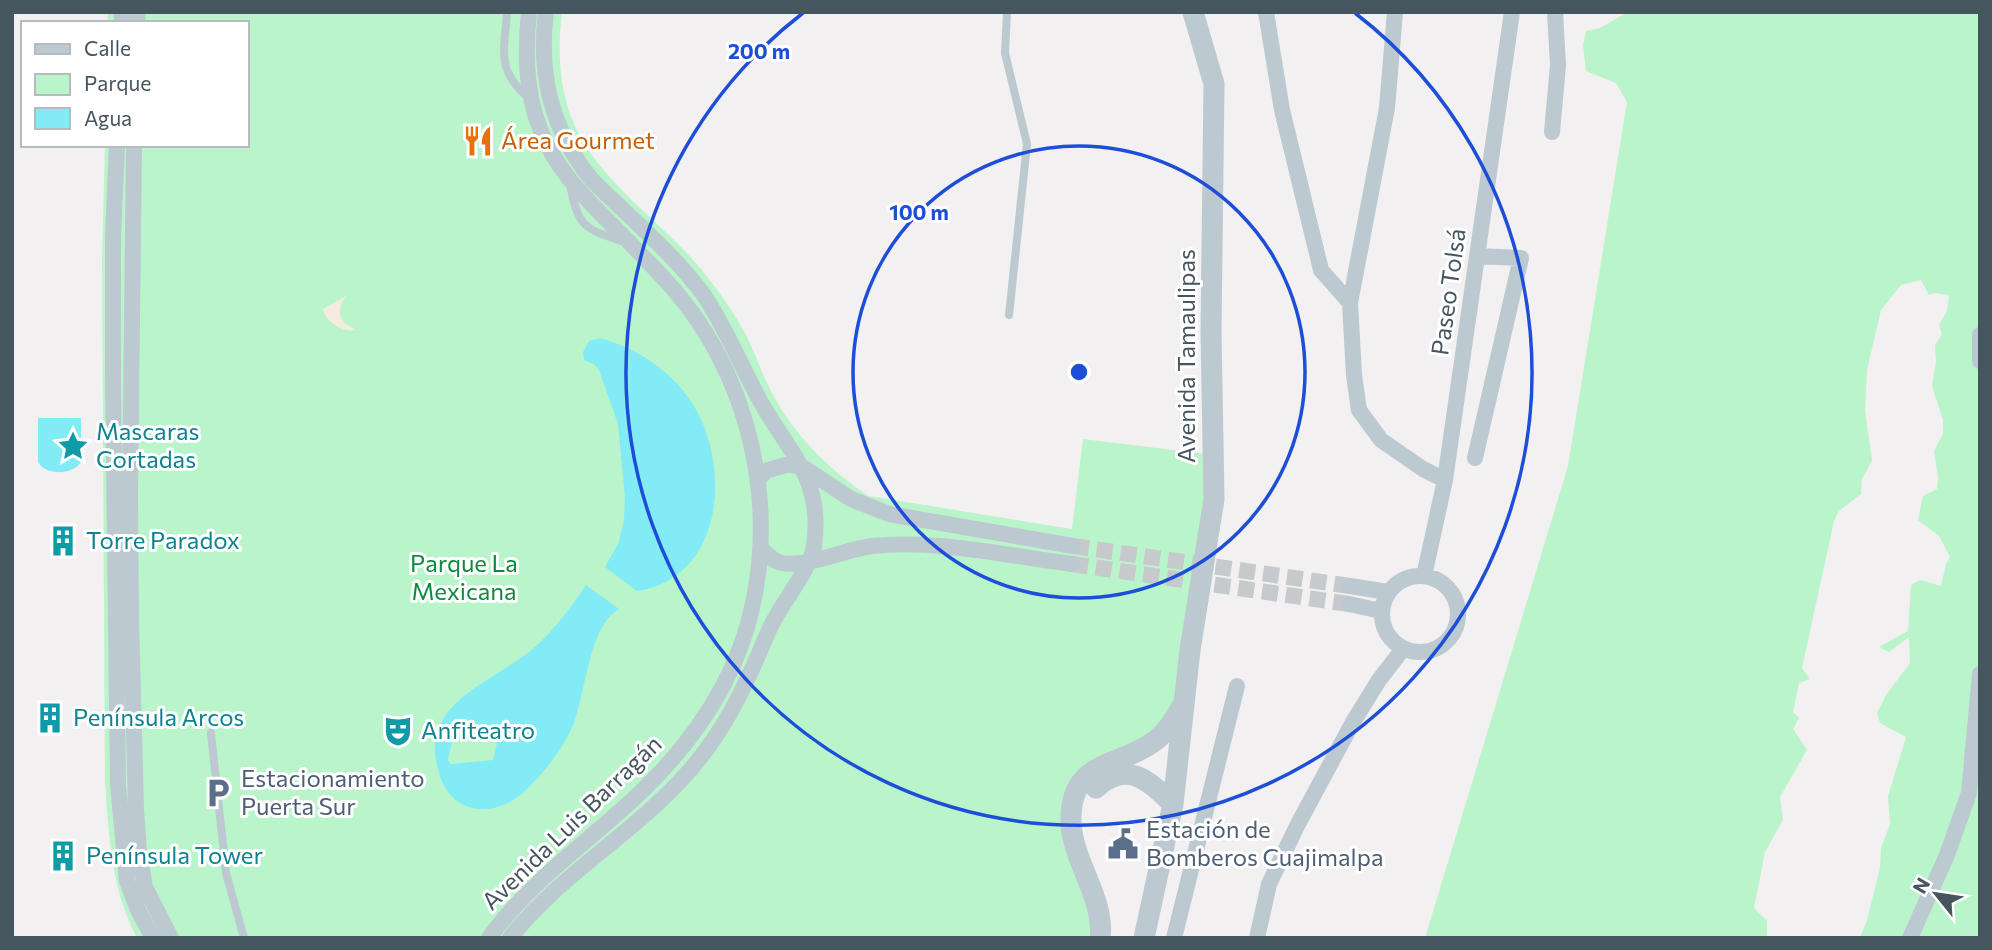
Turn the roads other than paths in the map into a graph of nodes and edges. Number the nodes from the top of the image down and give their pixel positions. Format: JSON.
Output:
{"nodes":[{"id":1,"x":507,"y":12,"type":"edge"},
{"id":2,"x":529,"y":12,"type":"edge"},
{"id":3,"x":547,"y":12,"type":"edge"},
{"id":4,"x":1007,"y":12,"type":"edge"},
{"id":5,"x":1193,"y":12,"type":"edge"},
{"id":6,"x":1266,"y":12,"type":"edge"},
{"id":7,"x":1395,"y":12,"type":"edge"},
{"id":8,"x":1512,"y":12,"type":"edge"},
{"id":9,"x":1555,"y":12,"type":"edge"},
{"id":10,"x":532,"y":107,"type":"junction"},
{"id":11,"x":552,"y":109,"type":"junction"},
{"id":12,"x":1552,"y":132,"type":"dead end"},
{"id":13,"x":117,"y":147,"type":"edge"},
{"id":14,"x":134,"y":147,"type":"edge"},
{"id":15,"x":113,"y":237,"type":"junction"},
{"id":16,"x":132,"y":239,"type":"junction"},
{"id":17,"x":1477,"y":256,"type":"junction"},
{"id":18,"x":1350,"y":303,"type":"junction"},
{"id":19,"x":1009,"y":315,"type":"dead end"},
{"id":20,"x":1980,"y":335,"type":"edge"},
{"id":21,"x":1980,"y":361,"type":"edge"},
{"id":22,"x":1475,"y":458,"type":"dead end"},
{"id":23,"x":804,"y":468,"type":"junction"},
{"id":24,"x":758,"y":478,"type":"junction"},
{"id":25,"x":1445,"y":480,"type":"junction"},
{"id":26,"x":1073,"y":546,"type":"tunnel mouth"},
{"id":27,"x":760,"y":548,"type":"junction"},
{"id":28,"x":810,"y":561,"type":"junction"},
{"id":29,"x":1072,"y":565,"type":"tunnel mouth"},
{"id":30,"x":1424,"y":576,"type":"junction"},
{"id":31,"x":1350,"y":586,"type":"tunnel mouth"},
{"id":32,"x":1388,"y":592,"type":"junction"},
{"id":33,"x":1349,"y":604,"type":"tunnel mouth"},
{"id":34,"x":1381,"y":611,"type":"junction"},
{"id":35,"x":124,"y":618,"type":"junction"},
{"id":36,"x":1403,"y":649,"type":"junction"},
{"id":37,"x":1980,"y":674,"type":"edge"},
{"id":38,"x":1237,"y":686,"type":"dead end"},
{"id":39,"x":1185,"y":701,"type":"junction"},
{"id":40,"x":211,"y":733,"type":"dead end"},
{"id":41,"x":1173,"y":804,"type":"junction"},
{"id":42,"x":153,"y":938,"type":"edge"},
{"id":43,"x":171,"y":938,"type":"edge"},
{"id":44,"x":244,"y":938,"type":"edge"},
{"id":45,"x":489,"y":938,"type":"edge"},
{"id":46,"x":510,"y":938,"type":"edge"},
{"id":47,"x":1100,"y":938,"type":"edge"},
{"id":48,"x":1112,"y":938,"type":"edge"},
{"id":49,"x":1144,"y":938,"type":"edge"},
{"id":50,"x":1174,"y":938,"type":"edge"},
{"id":51,"x":1257,"y":938,"type":"edge"},
{"id":52,"x":1910,"y":938,"type":"edge"}],
"edges":[{"from":1,"to":10,"type":"lane"},
{"from":2,"to":10,"type":"street","name":"Avenida Luis Barragán"},
{"from":3,"to":11,"type":"street","name":"Avenida Luis Barragán"},
{"from":4,"to":19,"type":"lane"},
{"from":5,"to":39,"type":"street","name":"Avenida Tamaulipas"},
{"from":6,"to":18,"type":"street"},
{"from":7,"to":18,"type":"street"},
{"from":8,"to":17,"type":"street","name":"Paseo Tolsá"},
{"from":9,"to":12,"type":"street"},
{"from":10,"to":11,"type":"street"},
{"from":10,"to":24,"type":"street","name":"Avenida Luis Barragán"},
{"from":11,"to":23,"type":"street","name":"Avenida Luis Barragán"},
{"from":13,"to":15,"type":"street"},
{"from":14,"to":16,"type":"street"},
{"from":15,"to":16,"type":"street"},
{"from":15,"to":35,"type":"street"},
{"from":16,"to":35,"type":"street"},
{"from":17,"to":22,"type":"street"},
{"from":17,"to":25,"type":"street","name":"Paseo Tolsá"},
{"from":18,"to":25,"type":"street"},
{"from":20,"to":21,"type":"street"},
{"from":23,"to":24,"type":"street"},
{"from":23,"to":26,"type":"street","name":"Avenida Luis Barragán"},
{"from":23,"to":28,"type":"street","name":"Avenida Luis Barragán"},
{"from":24,"to":27,"type":"street","name":"Avenida Luis Barragán"},
{"from":25,"to":30,"type":"street","name":"Paseo Tolsá"},
{"from":27,"to":28,"type":"street"},
{"from":27,"to":45,"type":"street","name":"Avenida Luis Barragán"},
{"from":28,"to":29,"type":"street"},
{"from":28,"to":46,"type":"street","name":"Avenida Luis Barragán"},
{"from":30,"to":32,"type":"street"},
{"from":30,"to":36,"type":"street"},
{"from":31,"to":32,"type":"street"},
{"from":32,"to":34,"type":"street"},
{"from":33,"to":34,"type":"street"},
{"from":34,"to":36,"type":"street"},
{"from":35,"to":42,"type":"street"},
{"from":35,"to":43,"type":"street"},
{"from":36,"to":51,"type":"street"},
{"from":37,"to":52,"type":"street"},
{"from":38,"to":50,"type":"street"},
{"from":39,"to":41,"type":"street","name":"Avenida Tamaulipas"},
{"from":39,"to":47,"type":"street","name":"Avenida Tamaulipas"},
{"from":40,"to":44,"type":"lane"},
{"from":41,"to":48,"type":"street"},
{"from":41,"to":49,"type":"street","name":"Avenida Tamaulipas"}]}
